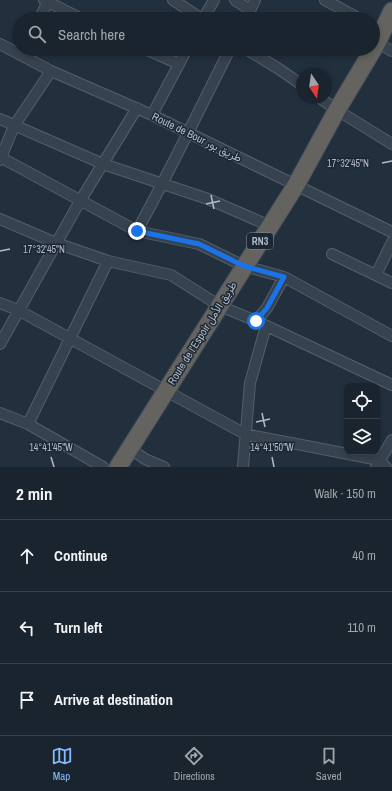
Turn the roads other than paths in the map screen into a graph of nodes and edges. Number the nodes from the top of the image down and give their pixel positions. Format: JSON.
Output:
{"nodes":[{"id":1,"x":173,"y":0,"type":"edge"},
{"id":2,"x":214,"y":0,"type":"edge"},
{"id":3,"x":235,"y":0,"type":"edge"},
{"id":4,"x":255,"y":0,"type":"edge"},
{"id":5,"x":325,"y":0,"type":"edge"},
{"id":6,"x":47,"y":1,"type":"edge"},
{"id":7,"x":392,"y":10,"type":"edge"},
{"id":8,"x":42,"y":12,"type":"edge"},
{"id":9,"x":68,"y":12,"type":"edge"},
{"id":10,"x":191,"y":12,"type":"edge"},
{"id":11,"x":206,"y":12,"type":"edge"},
{"id":12,"x":245,"y":12,"type":"edge"},
{"id":13,"x":249,"y":12,"type":"edge"},
{"id":14,"x":347,"y":12,"type":"edge"},
{"id":15,"x":380,"y":31,"type":"edge"},
{"id":16,"x":380,"y":36,"type":"edge"},
{"id":17,"x":0,"y":44,"type":"edge"},
{"id":18,"x":12,"y":48,"type":"edge"},
{"id":19,"x":392,"y":51,"type":"edge"},
{"id":20,"x":30,"y":56,"type":"edge"},
{"id":21,"x":161,"y":56,"type":"edge"},
{"id":22,"x":183,"y":56,"type":"edge"},
{"id":23,"x":226,"y":56,"type":"edge"},
{"id":24,"x":258,"y":56,"type":"edge"},
{"id":25,"x":366,"y":56,"type":"edge"},
{"id":26,"x":179,"y":64,"type":"junction"},
{"id":27,"x":52,"y":70,"type":"junction"},
{"id":28,"x":296,"y":81,"type":"edge"},
{"id":29,"x":328,"y":104,"type":"edge"},
{"id":30,"x":136,"y":108,"type":"junction"},
{"id":31,"x":337,"y":110,"type":"junction"},
{"id":32,"x":152,"y":115,"type":"junction"},
{"id":33,"x":0,"y":119,"type":"edge"},
{"id":34,"x":14,"y":126,"type":"junction"},
{"id":35,"x":188,"y":132,"type":"junction"},
{"id":36,"x":392,"y":144,"type":"edge"},
{"id":37,"x":0,"y":158,"type":"edge"},
{"id":38,"x":103,"y":164,"type":"junction"},
{"id":39,"x":163,"y":184,"type":"junction"},
{"id":40,"x":296,"y":185,"type":"junction"},
{"id":41,"x":80,"y":201,"type":"junction"},
{"id":42,"x":0,"y":219,"type":"edge"},
{"id":43,"x":270,"y":226,"type":"junction"},
{"id":44,"x":137,"y":231,"type":"junction"},
{"id":45,"x":392,"y":232,"type":"edge"},
{"id":46,"x":392,"y":242,"type":"edge"},
{"id":47,"x":56,"y":243,"type":"junction"},
{"id":48,"x":332,"y":254,"type":"dead end"},
{"id":49,"x":108,"y":261,"type":"junction"},
{"id":50,"x":244,"y":266,"type":"junction"},
{"id":51,"x":376,"y":275,"type":"junction"},
{"id":52,"x":284,"y":277,"type":"junction"},
{"id":53,"x":392,"y":283,"type":"edge"},
{"id":54,"x":0,"y":303,"type":"edge"},
{"id":55,"x":220,"y":306,"type":"junction"},
{"id":56,"x":18,"y":310,"type":"junction"},
{"id":57,"x":256,"y":321,"type":"junction"},
{"id":58,"x":266,"y":326,"type":"junction"},
{"id":59,"x":392,"y":336,"type":"edge"},
{"id":60,"x":70,"y":338,"type":"junction"},
{"id":61,"x":0,"y":344,"type":"edge"},
{"id":62,"x":392,"y":385,"type":"edge"},
{"id":63,"x":166,"y":390,"type":"junction"},
{"id":64,"x":0,"y":413,"type":"edge"},
{"id":65,"x":28,"y":424,"type":"junction"},
{"id":66,"x":245,"y":434,"type":"junction"},
{"id":67,"x":392,"y":440,"type":"edge"},
{"id":68,"x":129,"y":448,"type":"junction"},
{"id":69,"x":380,"y":465,"type":"edge"},
{"id":70,"x":103,"y":467,"type":"edge"},
{"id":71,"x":118,"y":467,"type":"edge"},
{"id":72,"x":164,"y":467,"type":"edge"},
{"id":73,"x":243,"y":467,"type":"edge"}],
"edges":[{"from":1,"to":10,"type":"street"},
{"from":2,"to":11,"type":"street"},
{"from":3,"to":12,"type":"street"},
{"from":4,"to":13,"type":"street"},
{"from":5,"to":14,"type":"street"},
{"from":6,"to":8,"type":"street"},
{"from":6,"to":9,"type":"street"},
{"from":7,"to":15,"type":"highway","name":"Route de l’Espoir طريق الأمل","number":"RN3"},
{"from":16,"to":19,"type":"street"},
{"from":17,"to":18,"type":"street","name":"Route de Bour طريق بور"},
{"from":20,"to":27,"type":"street","name":"Route de Bour طريق بور"},
{"from":21,"to":26,"type":"street"},
{"from":22,"to":26,"type":"street"},
{"from":23,"to":35,"type":"street"},
{"from":24,"to":28,"type":"street"},
{"from":25,"to":31,"type":"highway","name":"Route de l’Espoir طريق الأمل","number":"RN3"},
{"from":26,"to":32,"type":"street"},
{"from":27,"to":30,"type":"street","name":"Route de Bour طريق بور"},
{"from":27,"to":34,"type":"street"},
{"from":29,"to":31,"type":"street"},
{"from":30,"to":32,"type":"street","name":"Route de Bour طريق بور"},
{"from":30,"to":38,"type":"street"},
{"from":31,"to":36,"type":"street"},
{"from":31,"to":40,"type":"highway","name":"Route de l’Espoir طريق الأمل","number":"RN3"},
{"from":32,"to":35,"type":"street","name":"Route de Bour طريق بور"},
{"from":33,"to":34,"type":"street"},
{"from":34,"to":37,"type":"street"},
{"from":34,"to":38,"type":"street"},
{"from":35,"to":39,"type":"street"},
{"from":35,"to":40,"type":"street","name":"Route de Bour طريق بور"},
{"from":37,"to":41,"type":"street"},
{"from":38,"to":39,"type":"street"},
{"from":38,"to":41,"type":"street"},
{"from":39,"to":43,"type":"street"},
{"from":39,"to":44,"type":"street"},
{"from":40,"to":43,"type":"highway","name":"Route de l’Espoir طريق الأمل","number":"RN3"},
{"from":40,"to":45,"type":"street","name":"Route de Bour طريق بور"},
{"from":41,"to":44,"type":"street"},
{"from":41,"to":47,"type":"street"},
{"from":42,"to":47,"type":"street"},
{"from":43,"to":50,"type":"highway","name":"Route de l’Espoir طريق الأمل","number":"RN3"},
{"from":44,"to":50,"type":"street"},
{"from":46,"to":51,"type":"street"},
{"from":47,"to":49,"type":"street"},
{"from":47,"to":56,"type":"street"},
{"from":48,"to":51,"type":"street"},
{"from":49,"to":55,"type":"street"},
{"from":49,"to":60,"type":"street"},
{"from":50,"to":52,"type":"street"},
{"from":50,"to":55,"type":"highway","name":"Route de l’Espoir طريق الأمل","number":"RN3"},
{"from":51,"to":53,"type":"street"},
{"from":52,"to":57,"type":"street"},
{"from":52,"to":59,"type":"street"},
{"from":54,"to":56,"type":"street"},
{"from":55,"to":57,"type":"street"},
{"from":55,"to":63,"type":"highway","name":"Route de l’Espoir طريق الأمل","number":"RN3"},
{"from":56,"to":60,"type":"street"},
{"from":56,"to":61,"type":"street"},
{"from":57,"to":58,"type":"street"},
{"from":58,"to":62,"type":"street"},
{"from":58,"to":66,"type":"street"},
{"from":60,"to":63,"type":"street"},
{"from":60,"to":65,"type":"street"},
{"from":63,"to":66,"type":"street"},
{"from":63,"to":68,"type":"highway","name":"Route de l’Espoir طريق الأمل","number":"RN3"},
{"from":64,"to":65,"type":"street"},
{"from":65,"to":70,"type":"street"},
{"from":66,"to":69,"type":"street"},
{"from":66,"to":73,"type":"street"},
{"from":67,"to":69,"type":"street"},
{"from":68,"to":71,"type":"highway","name":"Route de l’Espoir طريق الأمل","number":"RN3"},
{"from":68,"to":72,"type":"street"}]}
